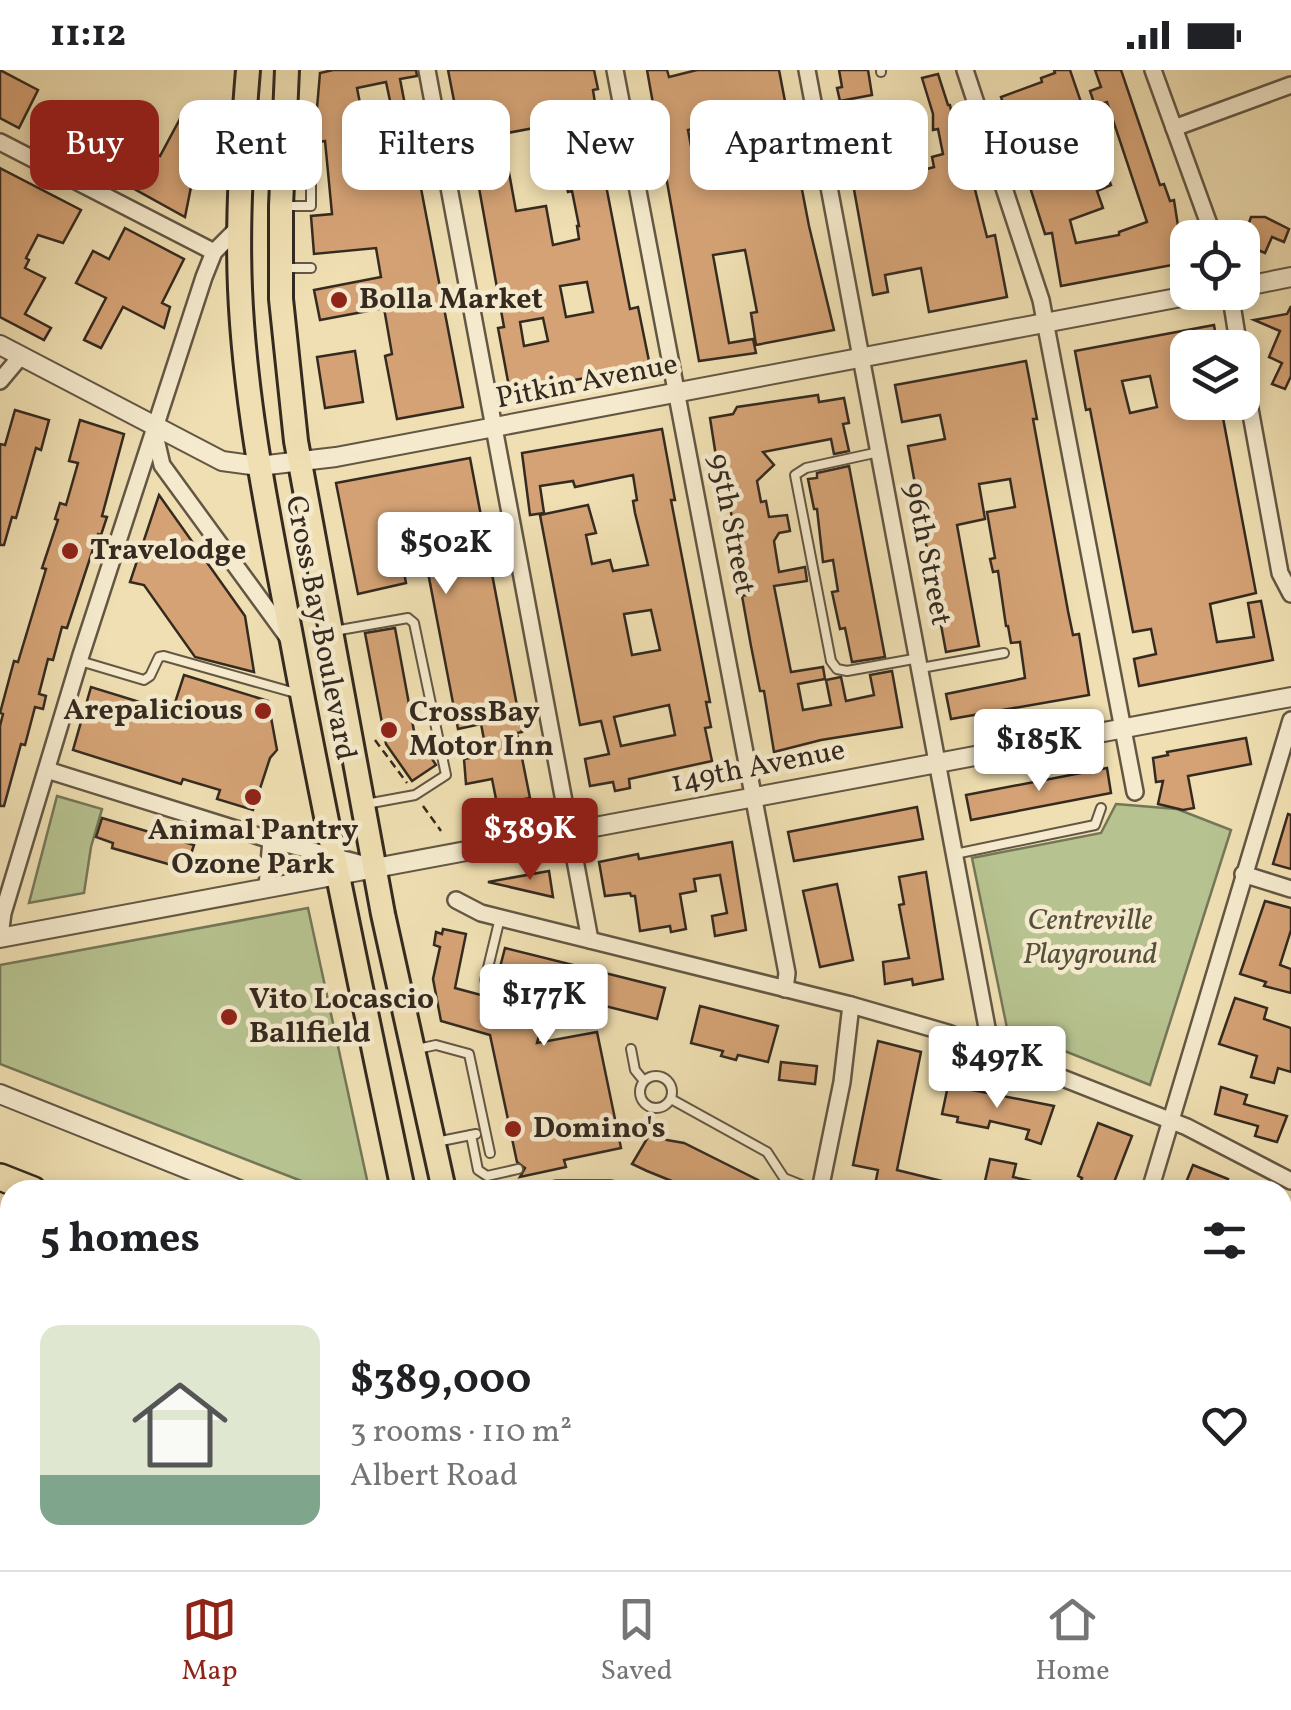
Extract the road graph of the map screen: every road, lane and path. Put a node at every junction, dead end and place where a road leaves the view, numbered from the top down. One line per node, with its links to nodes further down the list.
1 (248, 70): 12 (main road, Cross Bay Boulevard)
2 (287, 70): 14 (main road, Cross Bay Boulevard)
3 (427, 70): 27 (street)
4 (615, 70): 24 (street, 95th Street)
5 (807, 70): 22 (street, 96th Street)
6 (965, 70): 19 (street)
7 (1153, 70): 9 (street)
8 (1291, 85): 9 (street)
9 (1174, 128): 11 (street)
10 (0, 142): 13 (street)
11 (1207, 220)
12 (238, 226): 13 (street); 30 (main road, Cross Bay Boulevard)
13 (214, 252): 26 (street)
14 (281, 268): 15 (lane); 29 (main road, Cross Bay Boulevard)
15 (311, 268)
16 (1291, 277): 17 (street)
17 (1260, 283)
18 (1170, 299): 19 (street, Pitkin Avenue)
19 (1045, 323): 22 (street, Pitkin Avenue); 40 (street)
20 (0, 346): 21 (street, Pitkin Avenue)
21 (21, 356): 23 (street); 26 (street, Pitkin Avenue)
22 (862, 358): 24 (street, Pitkin Avenue); 28 (street, 96th Street)
23 (0, 381)
24 (677, 393): 27 (street, Pitkin Avenue); 44 (street, 95th Street)
25 (1252, 420): 31 (street)
26 (155, 426): 30 (street, Pitkin Avenue); 33 (street); 35 (street)
27 (494, 427): 29 (street, Pitkin Avenue); 47 (street)
28 (880, 452): 36 (street, 96th Street); 36 (lane)
29 (299, 462): 30 (street, Pitkin Avenue); 32 (main road, Cross Bay Boulevard)
30 (259, 466): 33 (main road, Cross Bay Boulevard)
31 (1291, 594)
32 (330, 632): 45 (main road, Cross Bay Boulevard); 45 (lane)
33 (292, 643): 37 (main road, Cross Bay Boulevard)
34 (1004, 653): 36 (lane)
35 (80, 660): 37 (lane); 42 (street)
36 (920, 663): 41 (street, 96th Street)
37 (302, 695): 50 (main road, Cross Bay Boulevard)
38 (1291, 696): 40 (street, 149th Avenue)
39 (1291, 720): 52 (street)
40 (1122, 726): 41 (street, 149th Avenue); 43 (street)
41 (938, 761): 44 (street, 149th Avenue); 49 (street, 96th Street)
42 (47, 770): 48 (street); 57 (street)
43 (1134, 792)
44 (754, 795): 47 (street, 149th Avenue); 60 (street, 95th Street)
45 (362, 805): 51 (main road, Cross Bay Boulevard)
46 (1102, 808): 49 (lane)
47 (571, 830): 51 (street, 149th Avenue); 58 (street)
48 (272, 840): 50 (street); 53 (street)
49 (955, 854): 63 (street, 96th Street)
50 (336, 865): 51 (street, 149th Avenue); 53 (street, 149th Avenue); 75 (main road, Cross Bay Boulevard)
51 (374, 867): 64 (main road, Cross Bay Boulevard)
52 (1243, 874): 54 (street); 68 (street)
53 (267, 888): 57 (street, 149th Avenue)
54 (1291, 889)
55 (456, 900): 56 (street)
56 (500, 918): 58 (street); 59 (lane)
57 (0, 937)
58 (590, 940): 60 (street)
59 (485, 980)
60 (784, 989): 61 (street)
61 (851, 1005): 63 (street); 78 (street)
62 (631, 1049): 65 (lane)
63 (991, 1049): 68 (street)
64 (413, 1050): 69 (lane); 71 (main road, Cross Bay Boulevard)
65 (644, 1082): 67 (lane); 67 (lane)
66 (0, 1094): 74 (street)
67 (670, 1099): 77 (lane)
68 (1170, 1121): 79 (street); 80 (street)
69 (485, 1132): 70 (lane); 72 (lane)
70 (471, 1135): 71 (lane); 73 (lane)
71 (434, 1143): 76 (main road, Cross Bay Boulevard)
72 (490, 1152)
73 (518, 1169)
74 (215, 1180)
75 (401, 1180)
76 (442, 1180)
77 (790, 1180)
78 (819, 1180)
79 (1153, 1180)
80 (1289, 1180)

